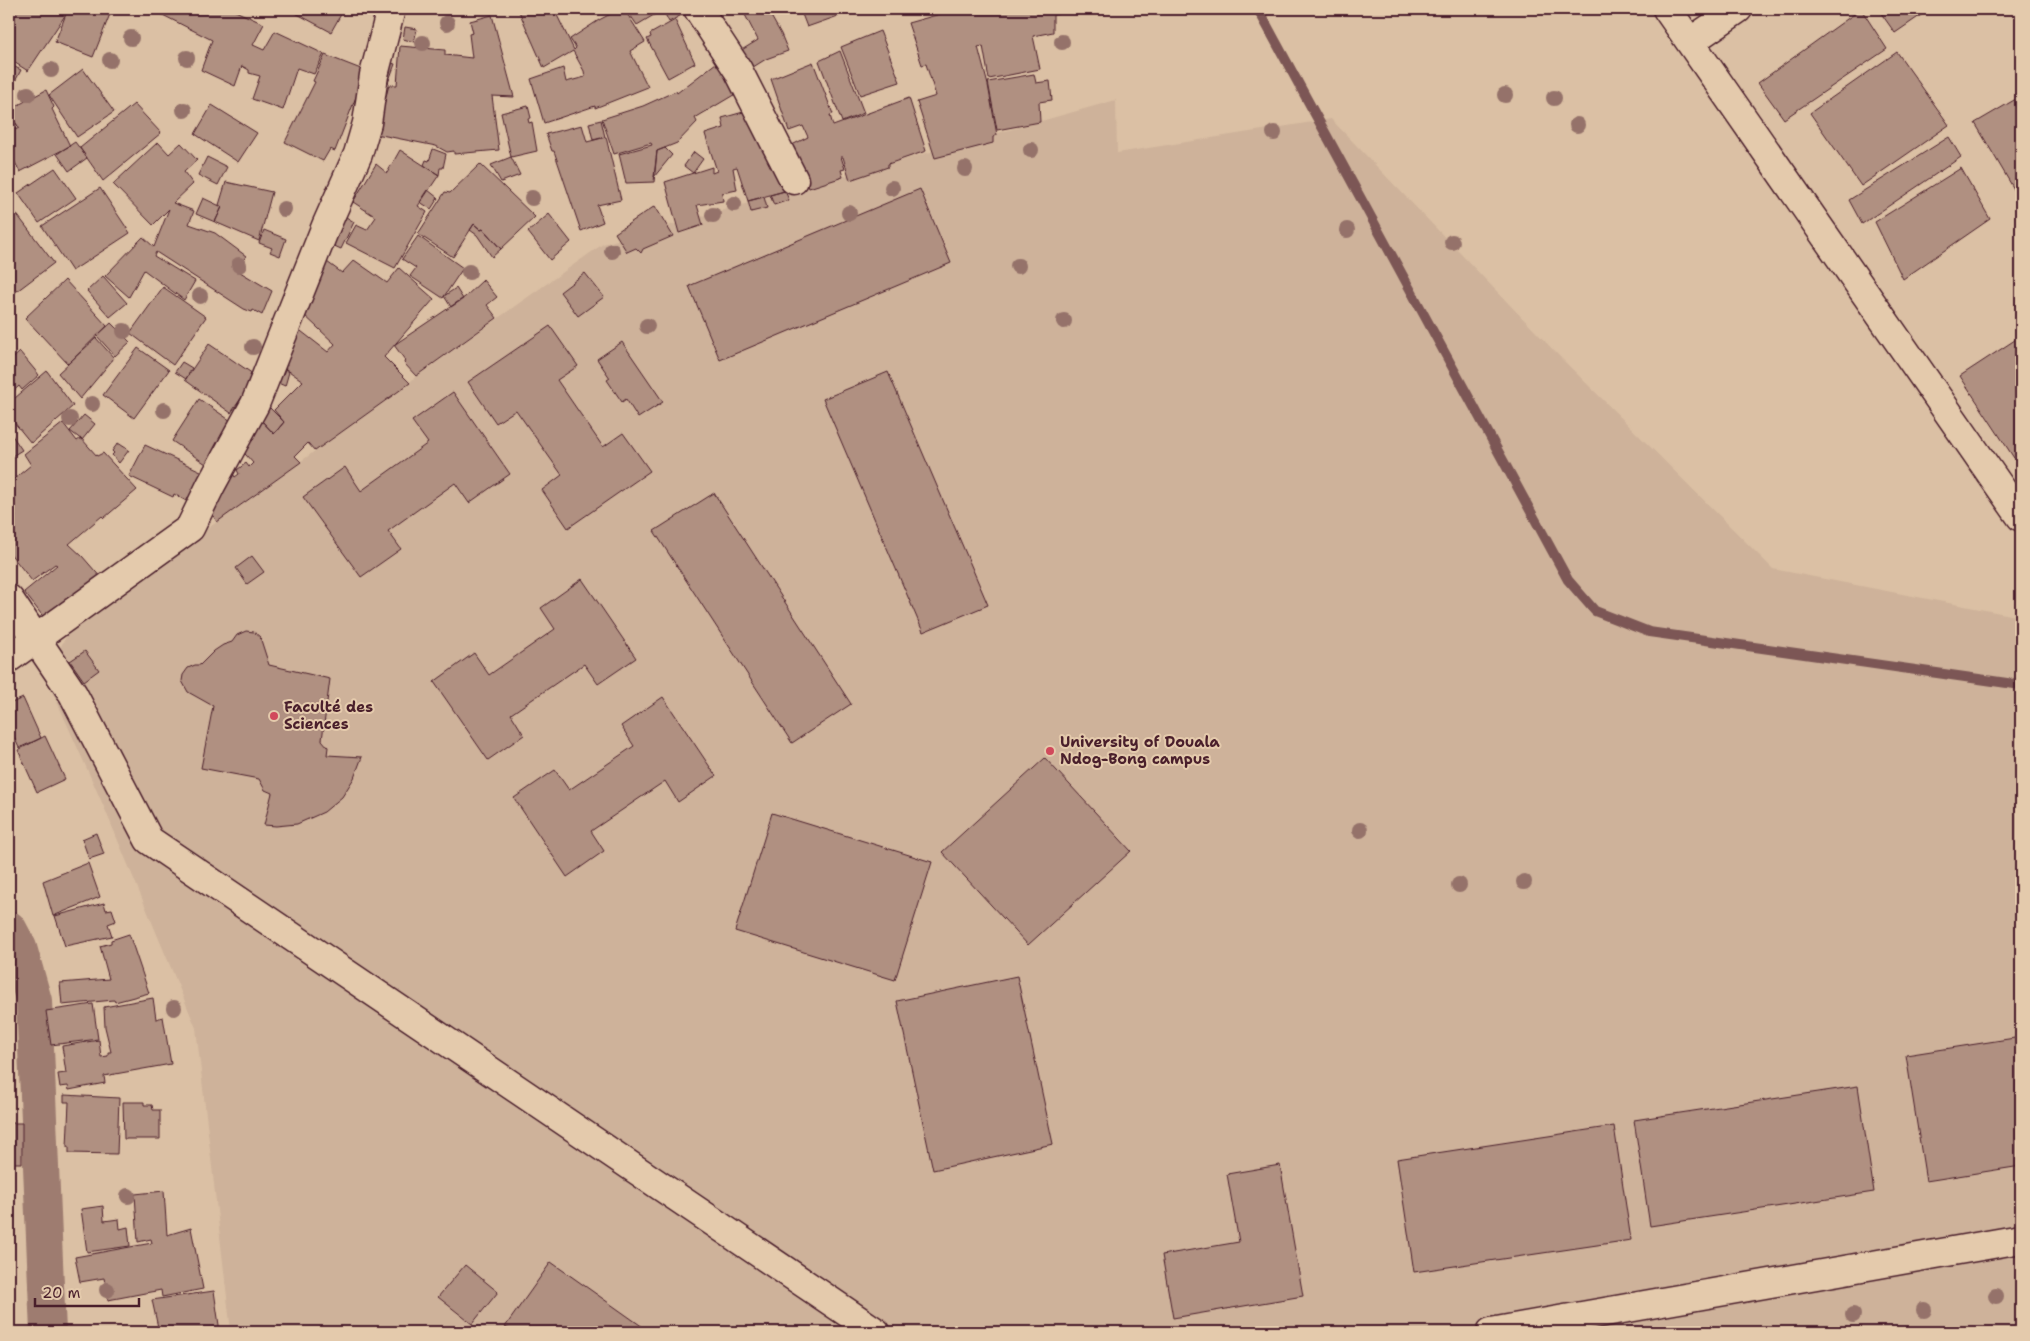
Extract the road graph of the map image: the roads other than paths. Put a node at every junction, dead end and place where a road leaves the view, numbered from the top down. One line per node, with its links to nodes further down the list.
1 (391, 9): 9 (street)
2 (698, 9): 6 (street)
3 (1667, 9): 5 (street)
4 (1738, 9): 5 (street)
5 (1690, 42): 7 (street)
6 (794, 180)
7 (2021, 517)
8 (9, 598): 9 (street)
9 (34, 638): 10 (street); 12 (street)
10 (9, 658)
11 (2021, 1239): 13 (street)
12 (876, 1332)
13 (1491, 1332)

